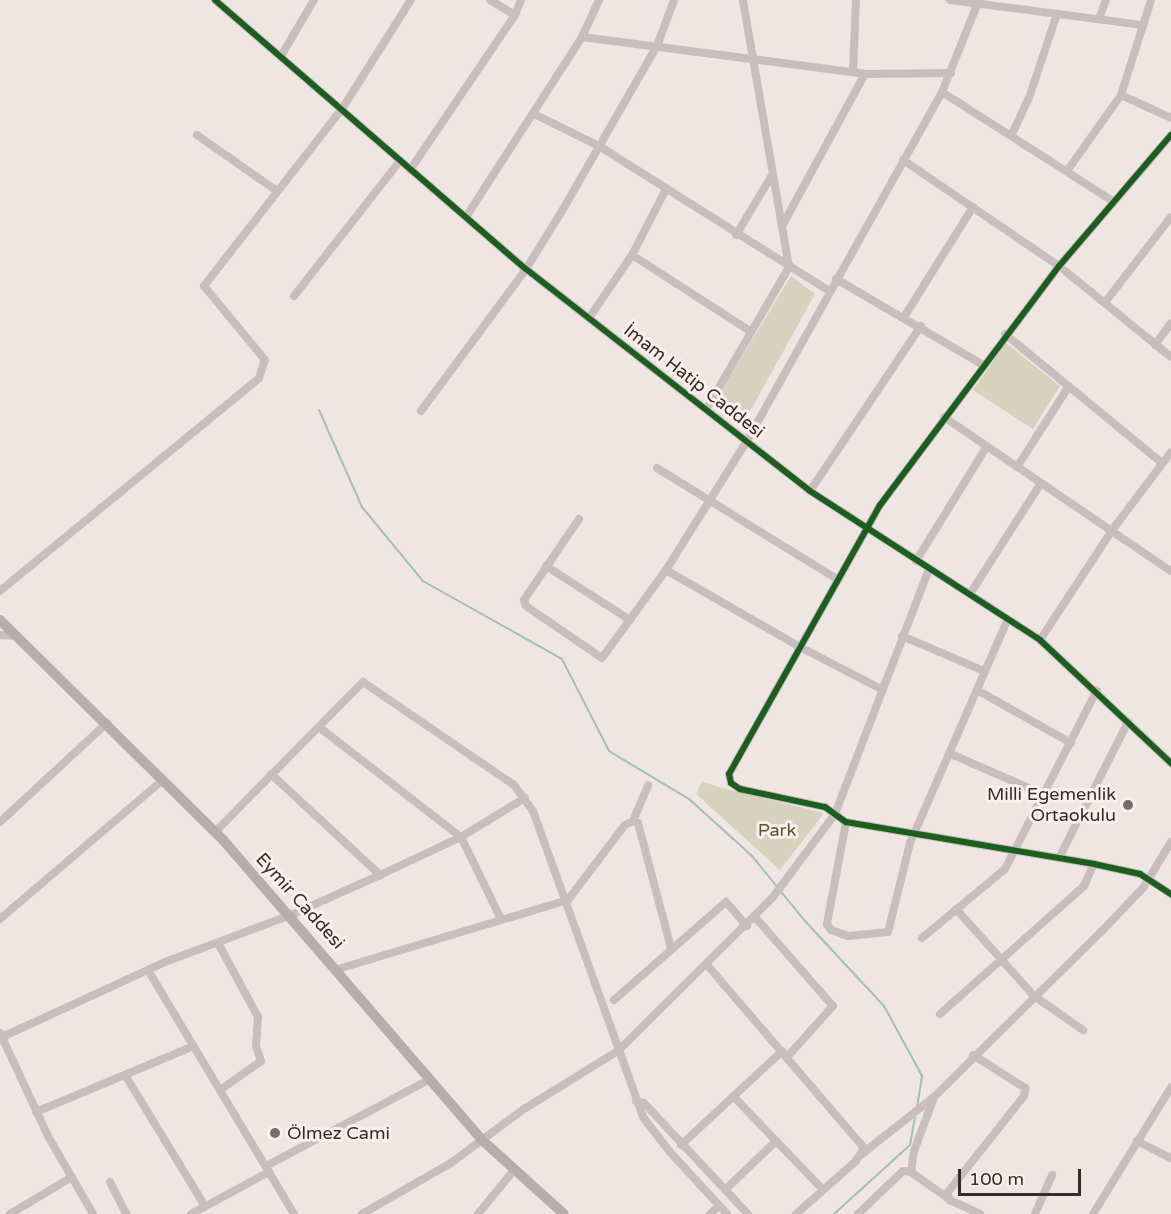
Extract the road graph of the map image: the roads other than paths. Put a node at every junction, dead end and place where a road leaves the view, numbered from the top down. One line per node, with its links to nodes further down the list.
1 (215, 0): 20 (street, İmam Hatip Caddesi)
2 (314, 0): 20 (street)
3 (411, 0): 27 (street)
4 (490, 0): 15 (street)
5 (521, 0): 15 (street)
6 (598, 0): 18 (street)
7 (674, 0): 19 (street)
8 (743, 0): 21 (street)
9 (856, 0): 22 (street)
10 (950, 0): 13 (street)
11 (1106, 0): 16 (street)
12 (1151, 0): 17 (street)
13 (978, 2): 14 (street); 23 (street)
14 (1057, 14): 16 (street); 30 (street)
15 (515, 15): 36 (street)
16 (1099, 19): 17 (street)
17 (1143, 25): 26 (street)
18 (582, 37): 19 (street); 28 (street)
19 (657, 46): 21 (street); 33 (street)
20 (281, 56): 27 (street, İmam Hatip Caddesi)
21 (752, 56): 22 (street); 38 (street)
22 (853, 72): 24 (street)
23 (951, 73): 24 (street); 25 (street)
24 (865, 74): 45 (street)
25 (942, 92): 30 (street); 34 (street)
26 (1121, 95): 29 (street); 37 (street)
27 (342, 109): 35 (street, İmam Hatip Caddesi); 40 (street)
28 (534, 114): 33 (street); 43 (street)
29 (1171, 118)
30 (1012, 134): 37 (street)
31 (197, 135): 40 (street)
32 (1171, 135): 41 (street)
33 (599, 146): 39 (street); 50 (street)
34 (903, 160): 42 (street); 51 (street)
35 (400, 161): 36 (street, İmam Hatip Caddesi); 53 (street)
36 (410, 170): 43 (street, İmam Hatip Caddesi)
37 (1067, 171): 41 (street)
38 (772, 175): 45 (street); 46 (street)
39 (666, 189): 46 (street); 47 (street)
40 (277, 192): 86 (street)
41 (1114, 202): 48 (street)
42 (973, 207): 48 (street); 55 (street)
43 (466, 217): 50 (street, İmam Hatip Caddesi)
44 (1171, 217): 54 (street)
45 (781, 226): 49 (street)
46 (736, 235): 49 (street)
47 (632, 255): 56 (street); 59 (street)
48 (1059, 266): 54 (street); 60 (street)
49 (789, 267): 52 (street); 59 (street)
50 (526, 269): 56 (street, İmam Hatip Caddesi); 66 (street)
51 (836, 279): 52 (street); 55 (street)
52 (829, 291): 68 (street)
53 (294, 296)
54 (1106, 302): 61 (street)
55 (904, 317): 58 (street)
56 (589, 318): 65 (street, İmam Hatip Caddesi)
57 (1171, 323): 61 (street)
58 (921, 326): 63 (street); 75 (street)
59 (750, 332): 65 (street)
60 (1005, 334): 63 (street); 64 (street)
61 (1155, 345): 62 (street)
62 (1171, 357)
63 (983, 365): 67 (street)
64 (1069, 386): 71 (street); 72 (street)
65 (706, 408): 68 (street, İmam Hatip Caddesi)
66 (421, 411)
67 (944, 417): 69 (street); 78 (street)
68 (747, 441): 75 (street, İmam Hatip Caddesi); 76 (street)
69 (987, 446): 72 (street); 80 (street)
70 (1171, 452): 71 (street)
71 (1162, 463): 79 (street)
72 (1017, 466): 74 (street)
73 (657, 468): 76 (street)
74 (1041, 483): 79 (street); 87 (street)
75 (810, 491): 78 (street, İmam Hatip Caddesi)
76 (709, 503): 83 (street); 85 (street)
77 (579, 519): 81 (street)
78 (864, 529): 80 (street, İmam Hatip Caddesi); 85 (street)
79 (1113, 529): 84 (street); 94 (street)
80 (916, 561): 82 (street, İmam Hatip Caddesi)
81 (546, 566): 90 (street); 90 (street)
82 (928, 569): 87 (street, İmam Hatip Caddesi); 93 (street)
83 (666, 570): 90 (street); 95 (street)
84 (1171, 571)
85 (838, 580): 95 (street)
86 (0, 591)
87 (970, 594): 88 (street, İmam Hatip Caddesi)
88 (1008, 619): 94 (street, İmam Hatip Caddesi); 96 (street)
89 (0, 620): 92 (main road, Eymir Caddesi)
90 (630, 620)
91 (0, 634): 92 (street)
92 (17, 636): 101 (main road, Eymir Caddesi)
93 (902, 636): 96 (street); 97 (street)
94 (1040, 640): 99 (street, İmam Hatip Caddesi)
95 (800, 647): 97 (street); 111 (street)
96 (984, 671): 98 (street)
97 (883, 690): 111 (street)
98 (977, 690): 103 (street); 104 (street)
99 (1097, 690): 100 (street, İmam Hatip Caddesi); 103 (street)
100 (1128, 722): 105 (street, İmam Hatip Caddesi); 120 (street)
101 (107, 723): 107 (main road, Eymir Caddesi); 113 (street)
102 (320, 727): 106 (street); 110 (street); 117 (street)
103 (1071, 743): 109 (street)
104 (951, 754): 109 (street); 116 (street)
105 (1171, 763)
106 (271, 774): 115 (street); 122 (street)
107 (163, 780): 115 (main road, Eymir Caddesi); 129 (street)
108 (648, 785): 112 (street)
109 (1045, 795): 119 (street)
110 (525, 798): 117 (street); 125 (street)
111 (835, 814): 114 (street); 128 (street)
112 (633, 821): 125 (street); 134 (street)
113 (0, 822)
114 (846, 822): 116 (street); 116 (street)
115 (215, 832): 127 (main road, Eymir Caddesi)
116 (914, 835): 119 (street)
117 (462, 837): 122 (street); 130 (street)
118 (1171, 842): 123 (street)
119 (1018, 851): 120 (street); 126 (street)
120 (1059, 858): 121 (street)
121 (1094, 864): 123 (street); 135 (street)
122 (380, 875): 127 (street)
123 (1149, 878): 124 (street); 139 (street)
124 (1171, 894)
125 (568, 900): 130 (street); 145 (street)
126 (956, 909): 132 (street); 135 (street)
127 (291, 915): 133 (street); 137 (main road, Eymir Caddesi)
128 (755, 917): 131 (street); 146 (street)
129 (0, 919)
130 (501, 919): 137 (street)
131 (747, 926): 134 (street); 136 (street)
132 (922, 938)
133 (218, 943): 138 (street); 151 (street)
134 (671, 948): 140 (street)
135 (1001, 959): 139 (street); 141 (street)
136 (708, 966): 145 (street); 146 (street)
137 (338, 969): 149 (main road, Eymir Caddesi)
138 (148, 970): 143 (street); 144 (street)
139 (1035, 996): 142 (street); 147 (street)
140 (614, 1000)
141 (940, 1014)
142 (1083, 1030)
143 (1, 1036): 155 (street)
144 (194, 1046): 148 (street); 151 (street)
145 (618, 1050): 154 (street); 156 (street)
146 (785, 1054): 152 (street); 160 (street)
147 (973, 1055): 153 (street); 170 (street)
148 (125, 1075): 155 (street); 171 (street)
149 (430, 1079): 156 (main road, Eymir Caddesi); 162 (street)
150 (1171, 1087): 158 (street)
151 (220, 1090): 162 (street)
152 (734, 1096): 157 (street); 159 (street)
153 (934, 1097): 160 (street); 164 (street)
154 (636, 1101): 159 (street); 172 (street)
155 (36, 1112): 166 (street)
156 (482, 1140): 163 (main road, Eymir Caddesi); 178 (street)
157 (777, 1141): 168 (street); 169 (street)
158 (1137, 1141): 161 (street); 188 (street)
159 (681, 1145): 168 (street)
160 (862, 1154): 169 (street)
161 (1171, 1158)
162 (268, 1169): 171 (street); 177 (street)
163 (514, 1170): 179 (street); 180 (main road, Eymir Caddesi)
164 (911, 1172): 170 (street); 185 (street)
165 (1052, 1175): 187 (street)
166 (72, 1177): 173 (street); 174 (street)
167 (110, 1182): 175 (street)
168 (725, 1190): 183 (street)
169 (823, 1190): 184 (street)
170 (950, 1200): 186 (street)
171 (205, 1206): 176 (street)
172 (719, 1206): 181 (street); 182 (street)
173 (10, 1214)
174 (93, 1214)
175 (126, 1214)
176 (191, 1214)
177 (294, 1214)
178 (362, 1214)
179 (478, 1214)
180 (564, 1214)
181 (710, 1214)
182 (727, 1214)
183 (748, 1214)
184 (796, 1214)
185 (858, 1214)
186 (980, 1214)
187 (1035, 1214)
188 (1093, 1214)

